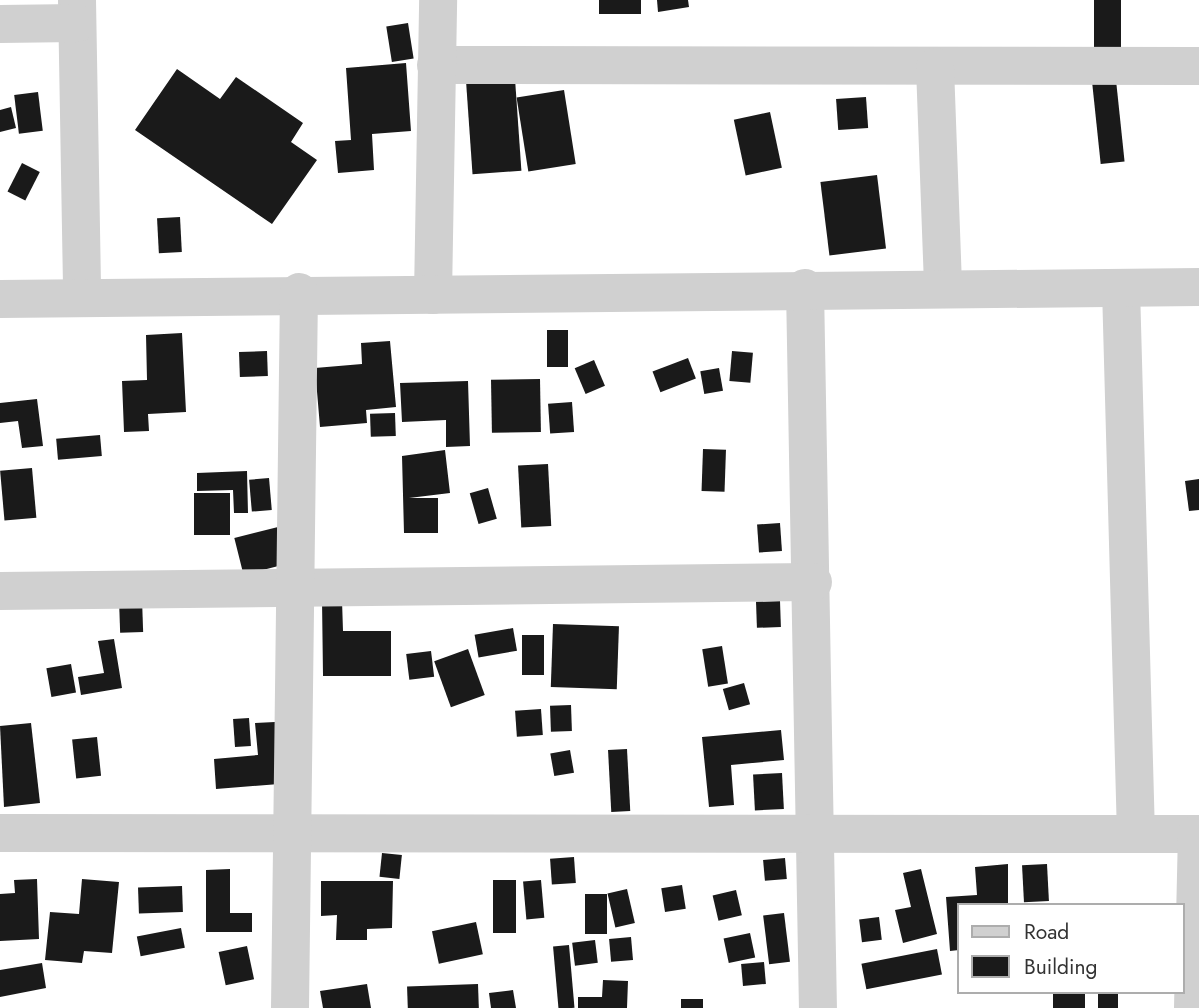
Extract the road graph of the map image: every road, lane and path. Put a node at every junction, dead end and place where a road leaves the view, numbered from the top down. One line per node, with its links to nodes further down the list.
1 (438, 0): 4 (street)
2 (77, 11): 3 (street); 13 (street)
3 (0, 24)
4 (436, 65): 6 (street); 12 (street)
5 (1199, 66): 6 (street)
6 (935, 67): 9 (street)
7 (1199, 287): 10 (street)
8 (805, 288): 9 (street); 12 (street); 15 (street)
9 (943, 288): 10 (street)
10 (1121, 288): 20 (street)
11 (299, 292): 12 (street); 13 (street); 16 (street)
12 (433, 295)
13 (82, 298): 14 (street)
14 (0, 299)
15 (813, 582): 16 (street); 22 (street)
16 (297, 583): 17 (street); 18 (street)
17 (0, 591)
18 (294, 831): 19 (street); 22 (street); 23 (street)
19 (0, 833)
20 (1136, 834): 21 (street); 22 (street)
21 (1198, 834): 25 (street)
22 (820, 838): 24 (street)
23 (290, 1008)
24 (818, 1008)
25 (1193, 1008)

